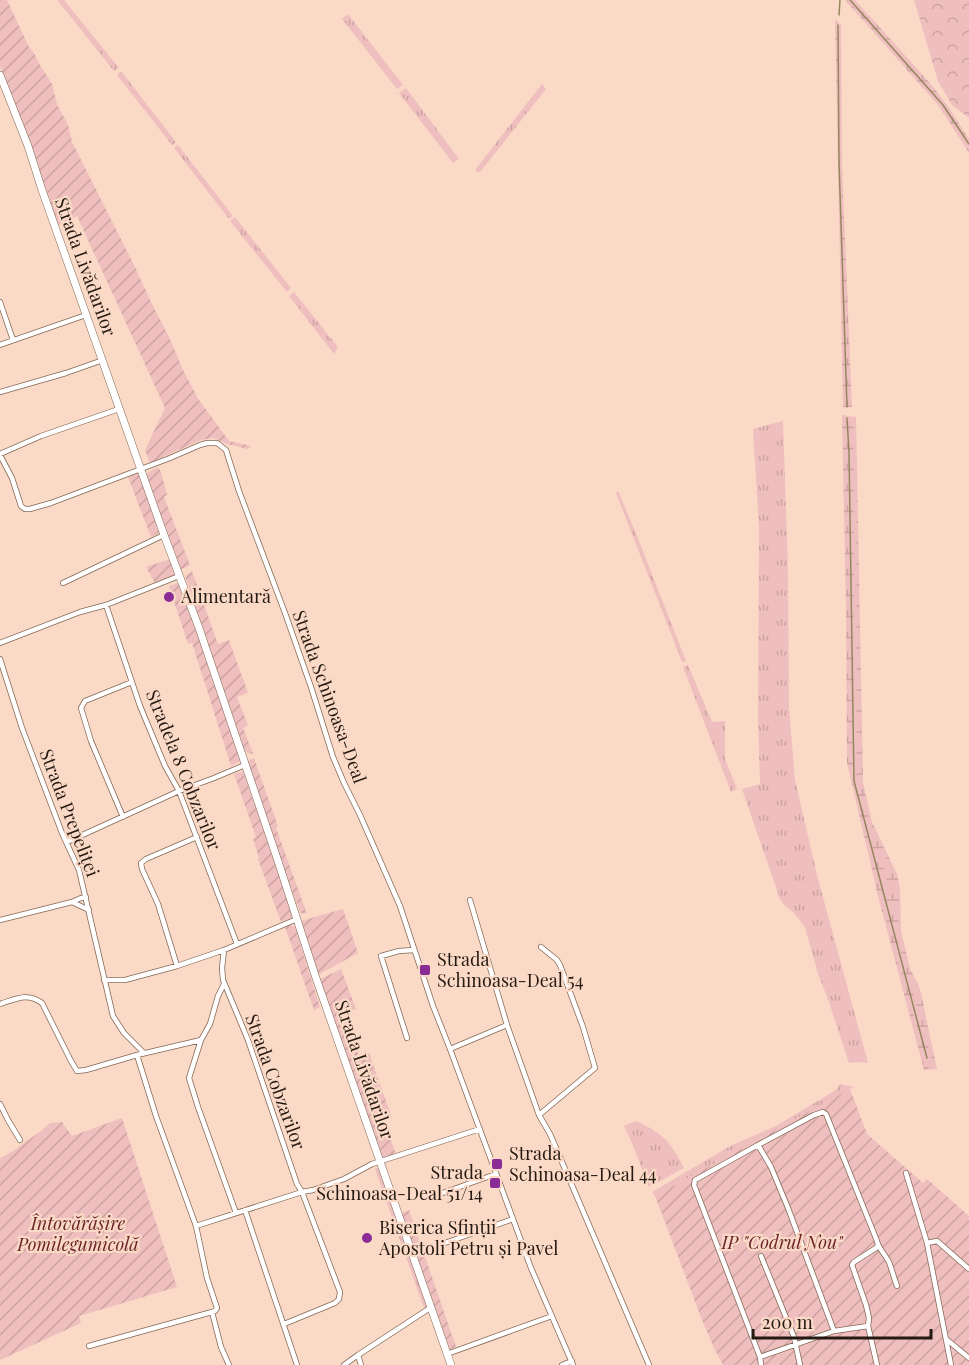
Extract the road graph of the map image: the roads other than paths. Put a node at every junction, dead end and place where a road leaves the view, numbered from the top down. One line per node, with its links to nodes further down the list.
1 (0, 75): 3 (street, Strada Livădarilor)
2 (0, 302): 4 (street)
3 (86, 315): 4 (street); 6 (street, Strada Livădarilor)
4 (13, 340): 5 (street)
5 (0, 345)
6 (103, 360): 7 (street); 8 (street, Strada Livădarilor)
7 (0, 392)
8 (119, 409): 9 (street); 10 (street, Strada Livădarilor)
9 (0, 454): 10 (street)
10 (141, 469): 11 (street, Strada Livădarilor); 32 (street, Strada Schinoasa-Deal)
11 (164, 535): 12 (street, Strada Livădarilor); 13 (street)
12 (179, 576): 14 (street); 18 (street, Strada Livădarilor)
13 (63, 583)
14 (106, 605): 15 (street); 17 (street, Stradela 8 Cobzarilor)
15 (0, 643)
16 (0, 659): 22 (street, Strada Prepeliței)
17 (132, 682): 19 (street, Stradela 8 Cobzarilor); 20 (street)
18 (245, 765): 19 (street); 27 (street, Strada Livădarilor)
19 (179, 791): 20 (street); 21 (street, Stradela 8 Cobzarilor)
20 (123, 817): 22 (street)
21 (197, 837): 29 (street, Stradela 8 Cobzarilor); 33 (street)
22 (67, 842): 23 (street, Strada Prepeliței)
23 (86, 897): 25 (street); 26 (street, Strada Prepeliței)
24 (470, 900): 37 (street)
25 (72, 902): 26 (street); 28 (street)
26 (89, 910): 34 (street, Strada Prepeliței)
27 (297, 919): 29 (street); 48 (street, Strada Livădarilor)
28 (0, 920)
29 (237, 944): 31 (street)
30 (542, 947): 44 (street)
31 (224, 950): 33 (street); 35 (street, Strada Cobzarilor)
32 (414, 950): 38 (street); 40 (street, Strada Schinoasa-Deal)
33 (177, 966): 34 (street)
34 (104, 980): 41 (street, Strada Prepeliței)
35 (224, 984): 39 (street); 51 (street, Strada Cobzarilor)
36 (0, 1004): 42 (street)
37 (507, 1025): 40 (street); 44 (street)
38 (407, 1038)
39 (201, 1040): 41 (street); 54 (street)
40 (450, 1048): 45 (street, Strada Schinoasa-Deal)
41 (144, 1053): 42 (street)
42 (137, 1055): 56 (street)
43 (0, 1104): 46 (street)
44 (539, 1115): 83 (street)
45 (480, 1129): 48 (street); 50 (street, Strada Schinoasa-Deal)
46 (20, 1140)
47 (758, 1145): 59 (street); 68 (street); 74 (street)
48 (380, 1162): 51 (street); 63 (street, Strada Livădarilor)
49 (906, 1173): 57 (street)
50 (496, 1174): 52 (street); 55 (street, Strada Schinoasa-Deal)
51 (302, 1192): 53 (street); 66 (street, Strada Cobzarilor)
52 (434, 1196)
53 (245, 1210): 54 (street); 66 (street)
54 (236, 1213): 56 (street)
55 (513, 1219): 58 (street); 65 (street, Strada Schinoasa-Deal)
56 (196, 1226): 64 (street)
57 (927, 1243): 61 (street); 69 (street)
58 (442, 1244)
59 (878, 1245): 62 (street); 67 (street)
60 (761, 1256): 70 (street)
61 (969, 1269)
62 (897, 1286)
63 (430, 1308): 72 (street, Strada Livădarilor); 73 (street)
64 (212, 1312): 71 (street); 77 (street)
65 (552, 1316): 72 (street); 76 (street, Strada Schinoasa-Deal)
66 (284, 1323): 78 (street)
67 (868, 1326): 68 (street); 86 (street)
68 (834, 1331): 70 (street)
69 (946, 1338): 75 (street); 87 (street)
70 (796, 1345): 74 (street); 85 (street)
71 (89, 1346)
72 (447, 1354): 81 (street, Strada Livădarilor)
73 (358, 1355): 79 (street); 80 (street)
74 (760, 1357): 84 (street)
75 (969, 1358)
76 (573, 1363): 82 (street, Strada Schinoasa-Deal)
77 (229, 1365)
78 (297, 1365)
79 (344, 1365)
80 (361, 1365)
81 (451, 1365)
82 (562, 1365)
83 (649, 1365)
84 (761, 1365)
85 (800, 1365)
86 (877, 1365)
87 (951, 1365)

